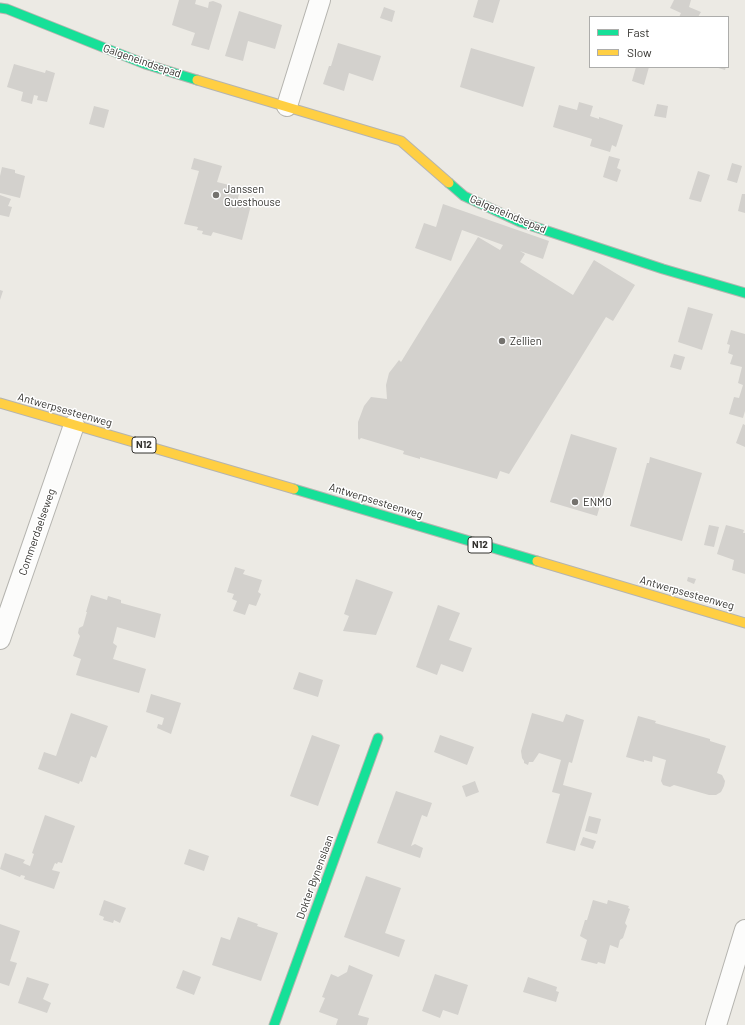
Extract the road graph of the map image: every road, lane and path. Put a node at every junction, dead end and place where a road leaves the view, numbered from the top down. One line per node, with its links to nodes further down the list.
1 (320, 0): 3 (street)
2 (0, 8): 3 (street, Galgeneindsepad)
3 (287, 106): 4 (street, Galgeneindsepad)
4 (745, 293)
5 (0, 403): 6 (street, Antwerpsesteenweg / N12)
6 (74, 425): 7 (street, Antwerpsesteenweg / N12); 8 (street, Commerdaelseweg)
7 (745, 623)
8 (0, 639)
9 (378, 738): 11 (street, Dokter Bynenslaan)
10 (745, 930): 12 (street)
11 (274, 1025)
12 (716, 1025)

